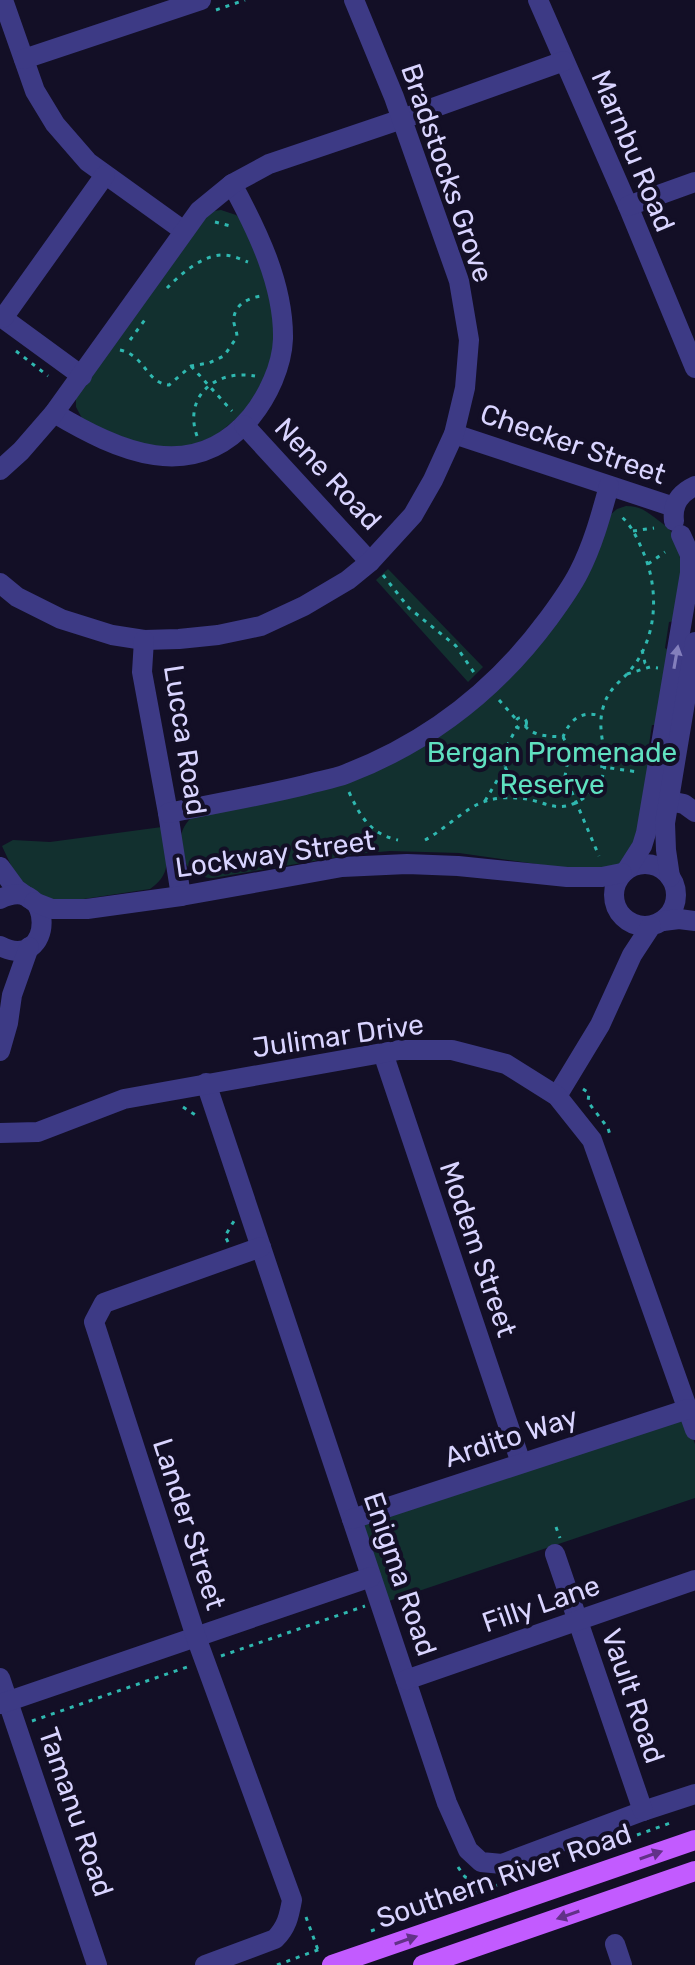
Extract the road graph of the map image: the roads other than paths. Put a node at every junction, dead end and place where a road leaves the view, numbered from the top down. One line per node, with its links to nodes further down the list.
1 (3, 0): 6 (street)
2 (201, 0): 6 (street)
3 (354, 0): 8 (street, Bradstocks Grove)
4 (538, 0): 7 (street, Marnbu Road)
5 (552, 0): 12 (street, Marnbu Road)
6 (24, 59): 9 (street)
7 (564, 61): 8 (street); 12 (street, Marnbu Road)
8 (402, 119): 11 (street); 20 (street, Bradstocks Grove)
9 (105, 175): 13 (street); 14 (street)
10 (695, 182): 12 (street)
11 (232, 184): 13 (street); 19 (street)
12 (633, 204): 15 (street, Marnbu Road); 16 (street, Marnbu Road)
13 (184, 231): 17 (street)
14 (1, 317): 17 (street)
15 (695, 336)
16 (695, 368)
17 (82, 376): 18 (street)
18 (54, 413): 19 (street); 21 (street)
19 (237, 417): 25 (street, Nene Road)
20 (454, 434): 22 (street, Checker Street); 25 (street, Bradstocks Grove)
21 (0, 470)
22 (609, 486): 23 (street, Checker Street); 31 (street)
23 (688, 489): 24 (street)
24 (688, 539): 33 (street, one-way to 24)
25 (376, 567): 27 (street, Bradstocks Grove)
26 (0, 583): 27 (street, Bradstocks Grove)
27 (144, 640): 31 (street, Lucca Road)
28 (695, 642): 29 (street)
29 (669, 801): 30 (street); 35 (street)
30 (695, 812)
31 (168, 813): 36 (street, Lucca Road)
32 (0, 867): 39 (street)
33 (625, 871): 34 (street, Lockway Street); 35 (street); 41 (street)
34 (567, 877): 36 (street, Lockway Street); 41 (street, Lockway Street)
35 (672, 880): 37 (street); 43 (street)
36 (181, 896): 40 (street, Lockway Street)
37 (695, 896)
38 (0, 899): 39 (street, Lockway Street)
39 (32, 901): 40 (street, Lockway Street); 44 (street)
40 (87, 909): 44 (street, Lockway Street)
41 (619, 911): 43 (street); 47 (street)
42 (695, 921): 43 (street)
43 (657, 923): 47 (street)
44 (34, 941): 45 (street); 48 (street)
45 (0, 946)
46 (0, 952): 48 (street)
47 (621, 978): 52 (street)
48 (12, 995): 49 (street)
49 (0, 1051)
50 (383, 1053): 51 (street, Julimar Drive); 52 (street, Julimar Drive); 57 (street, Modem Street)
51 (206, 1083): 53 (street, Julimar Drive); 54 (street, Enigma Road)
52 (557, 1096): 55 (street, Julimar Drive)
53 (0, 1133)
54 (261, 1247): 58 (street, Enigma Road); 63 (street, Lander Street)
55 (688, 1409): 56 (street, Julimar Drive); 57 (street, Ardito Way)
56 (695, 1430)
57 (521, 1463): 58 (street, Ardito Way)
58 (352, 1519): 60 (street, Enigma Road)
59 (555, 1554): 62 (street, Vault Road)
60 (371, 1577): 63 (street); 65 (street, Enigma Road)
61 (695, 1580): 62 (street, Filly Lane)
62 (577, 1621): 65 (street, Filly Lane); 68 (street, Vault Road)
63 (196, 1637): 66 (street); 74 (street, Lander Street)
64 (0, 1678): 66 (street, Tamanu Road)
65 (406, 1680): 68 (street, Enigma Road)
66 (4, 1703): 73 (street, Tamanu Road)
67 (695, 1794): 68 (street, Enigma Road)
68 (643, 1811)
69 (695, 1840): 72 (main road, Southern River Road, one-way to 69)
70 (695, 1871): 75 (main road, Southern River Road, one-way to 75)
71 (615, 1944): 76 (street)
72 (338, 1959)
73 (97, 1965)
74 (205, 1965)
75 (423, 1965)
76 (622, 1965)

